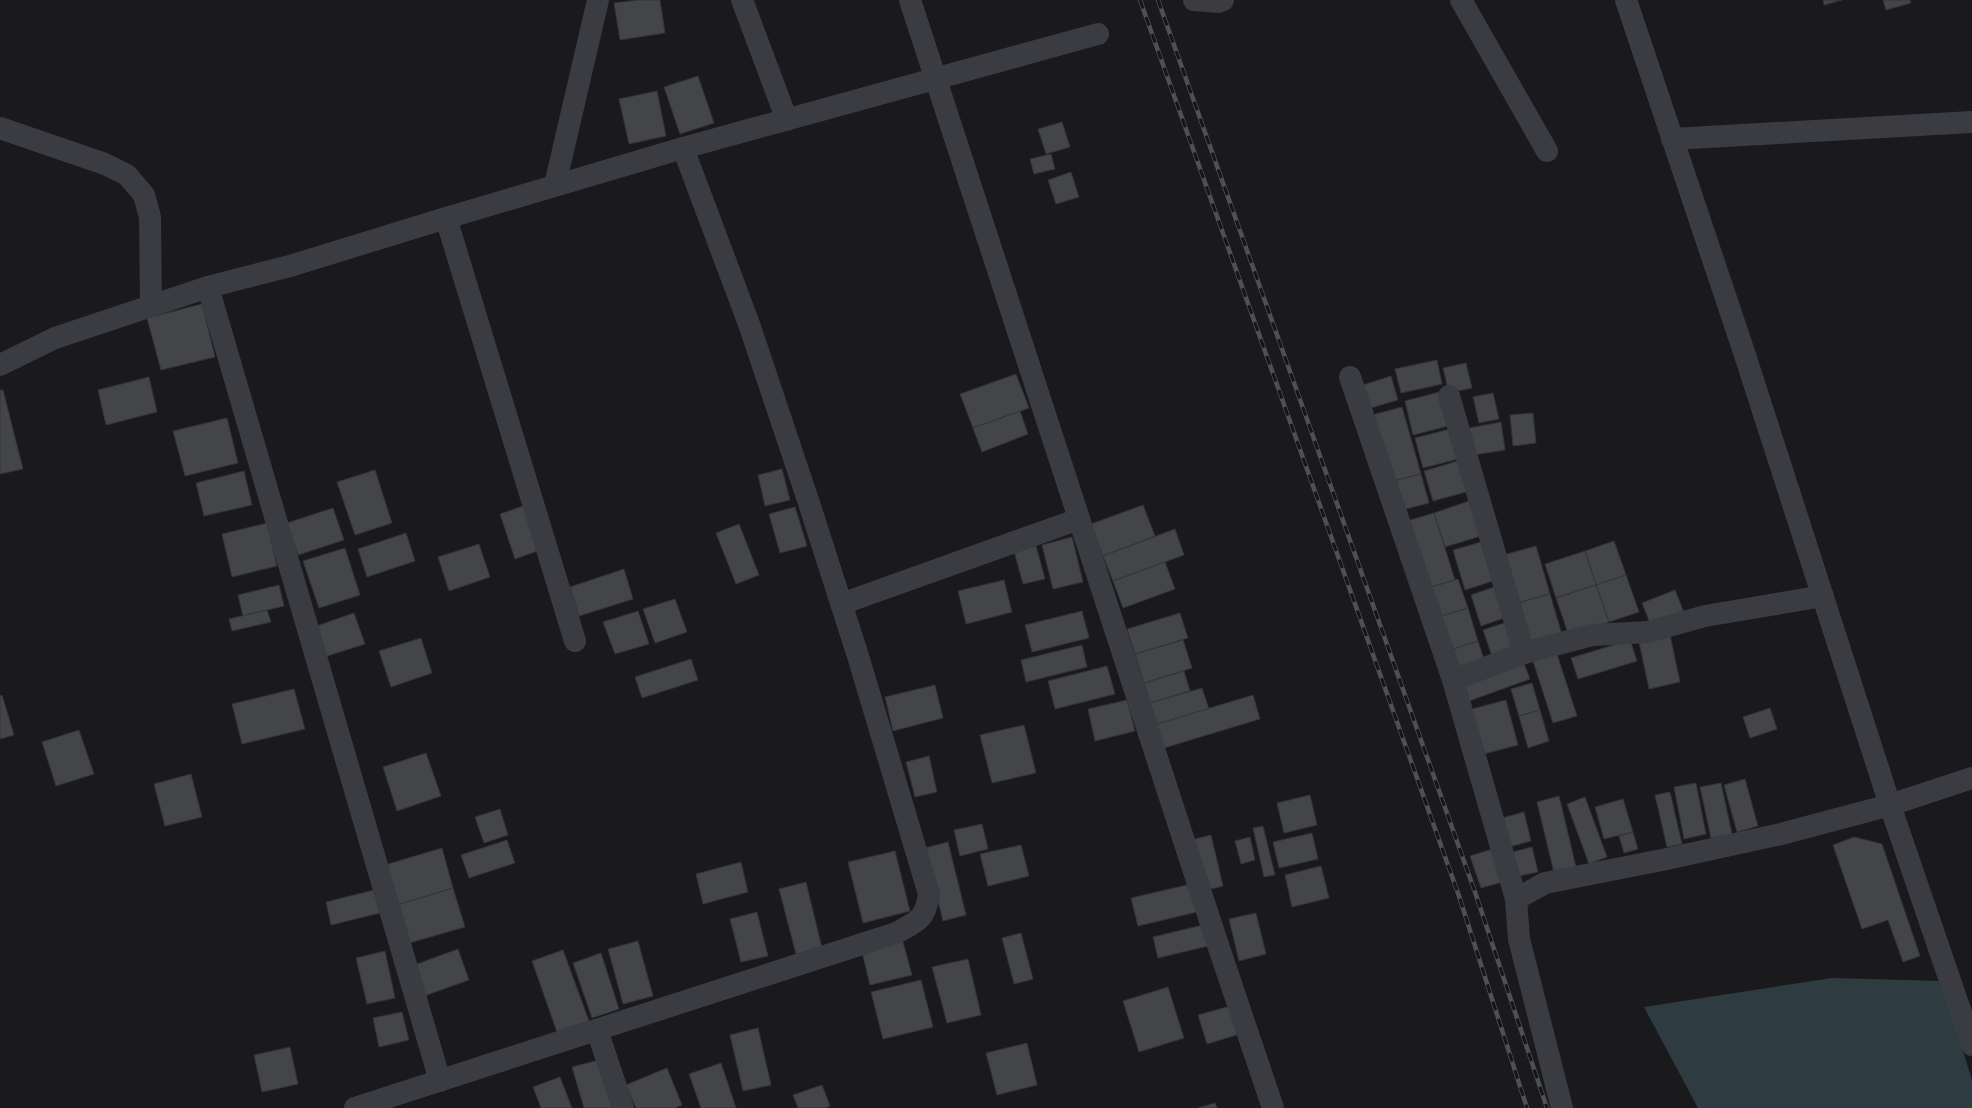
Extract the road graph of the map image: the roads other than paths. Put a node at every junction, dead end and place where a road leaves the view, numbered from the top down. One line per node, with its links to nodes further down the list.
1 (598, 0): 16 (street)
2 (742, 0): 10 (street)
3 (910, 0): 9 (street)
4 (1194, 0): 5 (street)
5 (1224, 0)
6 (1462, 0): 15 (street)
7 (1626, 0): 13 (street)
8 (1098, 34): 9 (street)
9 (935, 80): 10 (street); 23 (street)
10 (787, 120): 14 (street)
11 (1972, 122): 13 (street)
12 (0, 128): 19 (street)
13 (1672, 139): 24 (street)
14 (683, 148): 16 (street); 25 (street)
15 (1547, 151)
16 (555, 185): 17 (street)
17 (446, 218): 18 (street); 26 (street)
18 (208, 288): 19 (street); 35 (street)
19 (151, 306): 20 (street)
20 (0, 365)
21 (1350, 377): 28 (street)
22 (1450, 396): 27 (street)
23 (1078, 519): 25 (street); 38 (street)
24 (1823, 596): 27 (street); 30 (street)
25 (841, 604): 33 (street)
26 (574, 641)
27 (1524, 653): 28 (street)
28 (1453, 680): 31 (street)
29 (1972, 778): 30 (street)
30 (1890, 805): 31 (street); 32 (street)
31 (1516, 899): 39 (street)
32 (1965, 1005): 34 (street)
33 (597, 1030): 35 (street); 37 (street)
34 (1972, 1045)
35 (440, 1081): 36 (street)
36 (355, 1108)
37 (623, 1108)
38 (1273, 1108)
39 (1562, 1108)

